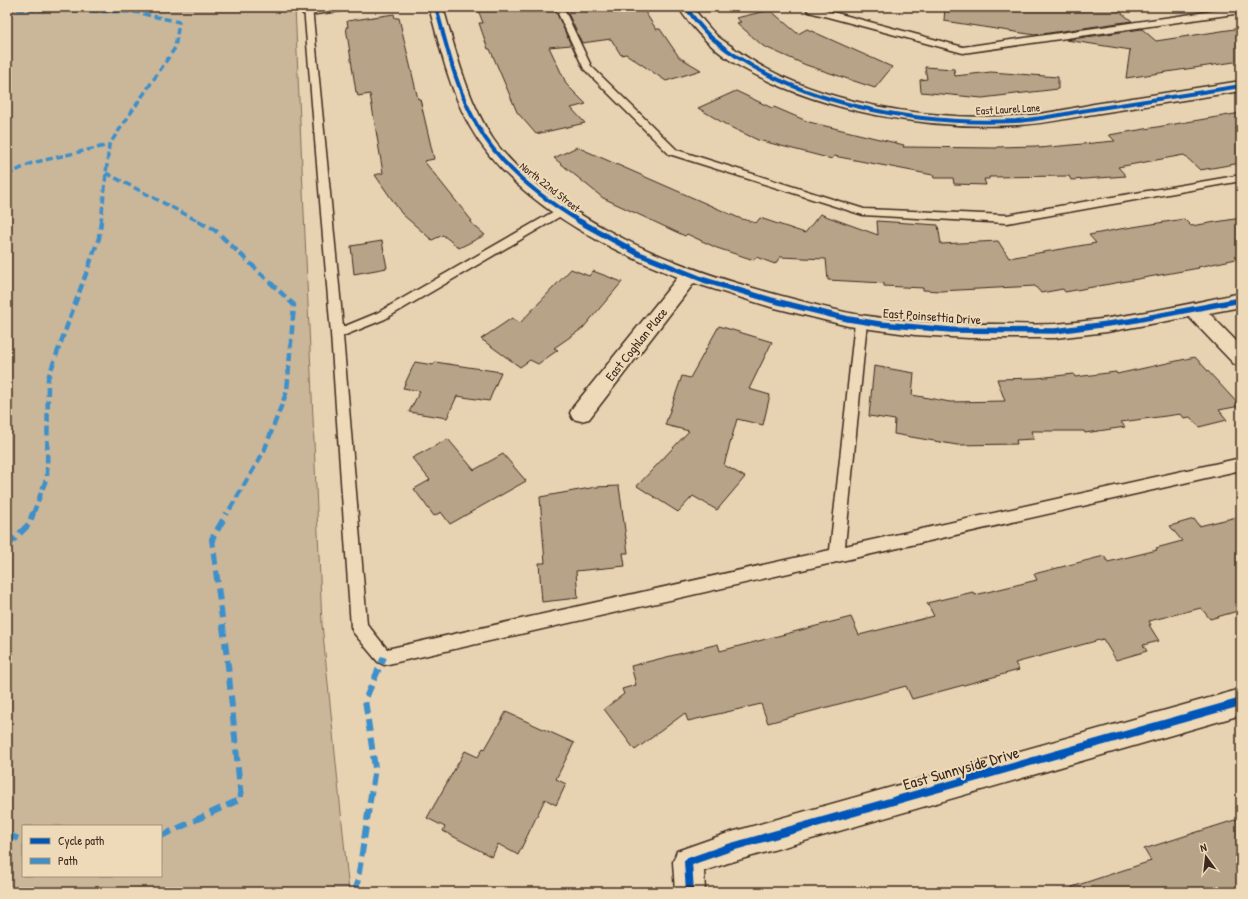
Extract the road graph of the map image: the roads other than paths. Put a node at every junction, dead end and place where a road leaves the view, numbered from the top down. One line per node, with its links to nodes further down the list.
1 (340, 7): 6 (street)
2 (436, 7): 10 (street, North 22nd Street)
3 (559, 7): 9 (lane)
4 (685, 7): 8 (street, East Laurel Lane)
5 (809, 7): 7 (lane)
6 (308, 9): 16 (lane)
7 (1241, 10)
8 (1241, 86)
9 (1241, 178)
10 (562, 210): 11 (street, North 22nd Street); 16 (lane)
11 (630, 250): 12 (street, East Poinsettia Drive)
12 (690, 276): 15 (street, East Poinsettia Drive); 18 (street, East Coghlan Place)
13 (1241, 300): 14 (street, East Poinsettia Drive)
14 (1193, 309): 15 (street, East Poinsettia Drive); 17 (street)
15 (861, 322): 20 (lane)
16 (337, 334): 20 (lane)
17 (1241, 360)
18 (581, 412)
19 (1241, 464): 20 (lane)
20 (837, 555)
21 (1241, 702): 22 (street, East Sunnyside Drive)
22 (690, 892)

